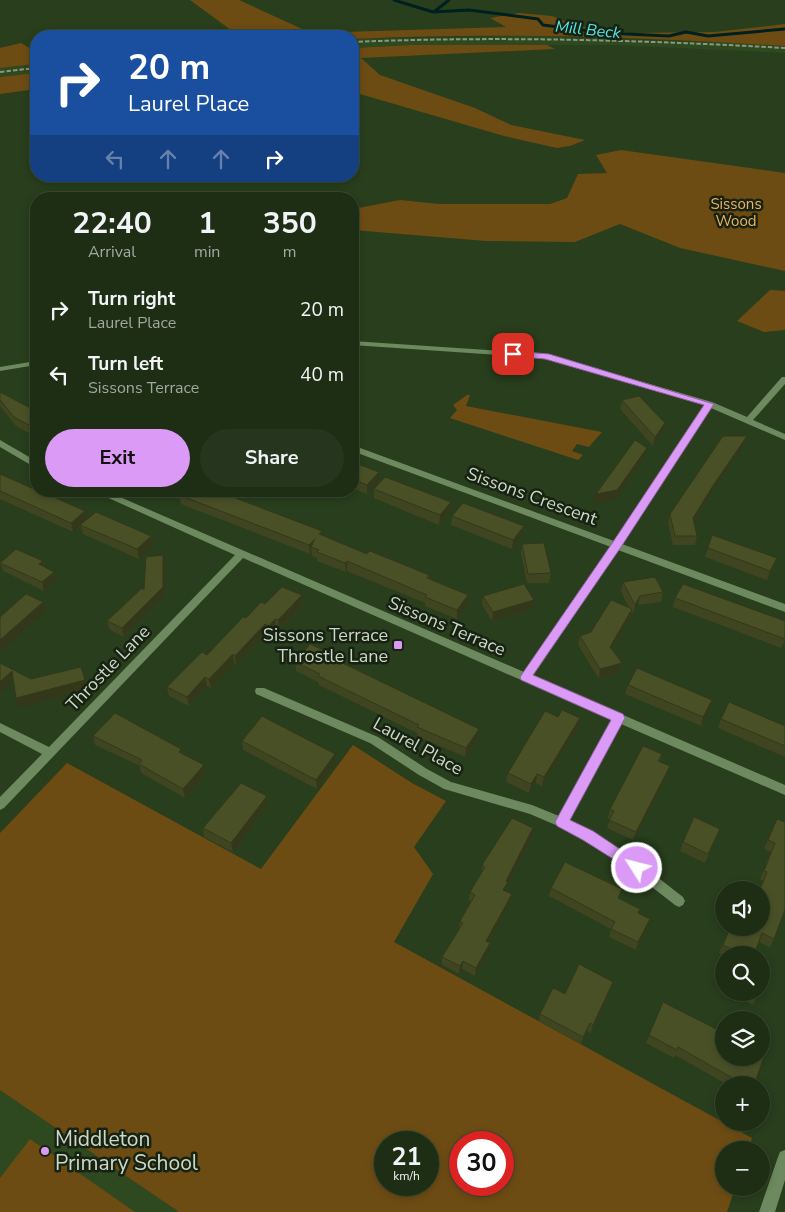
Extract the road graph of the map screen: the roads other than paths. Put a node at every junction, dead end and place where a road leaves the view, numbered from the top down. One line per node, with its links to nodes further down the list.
1 (359, 343): 5 (street)
2 (30, 364): 3 (street)
3 (0, 369)
4 (785, 379): 6 (street)
5 (709, 404): 6 (street); 12 (street)
6 (748, 421): 7 (street)
7 (785, 438)
8 (0, 443): 10 (street)
9 (359, 451): 12 (street, Sissons Crescent)
10 (30, 461)
11 (110, 497): 13 (street, Sissons Terrace)
12 (617, 545): 14 (street, Sissons Crescent); 15 (street)
13 (241, 555): 15 (street, Sissons Terrace); 19 (street, Throstle Lane)
14 (785, 608)
15 (526, 677): 17 (street, Sissons Terrace)
16 (260, 691): 22 (street, Laurel Place)
17 (618, 718): 20 (street, Sissons Terrace); 22 (street)
18 (0, 727): 19 (street)
19 (50, 753): 21 (street, Throstle Lane)
20 (785, 790)
21 (0, 805)
22 (562, 822): 23 (street, Laurel Place)
23 (679, 901)
24 (785, 1157): 25 (street)
25 (767, 1212)

